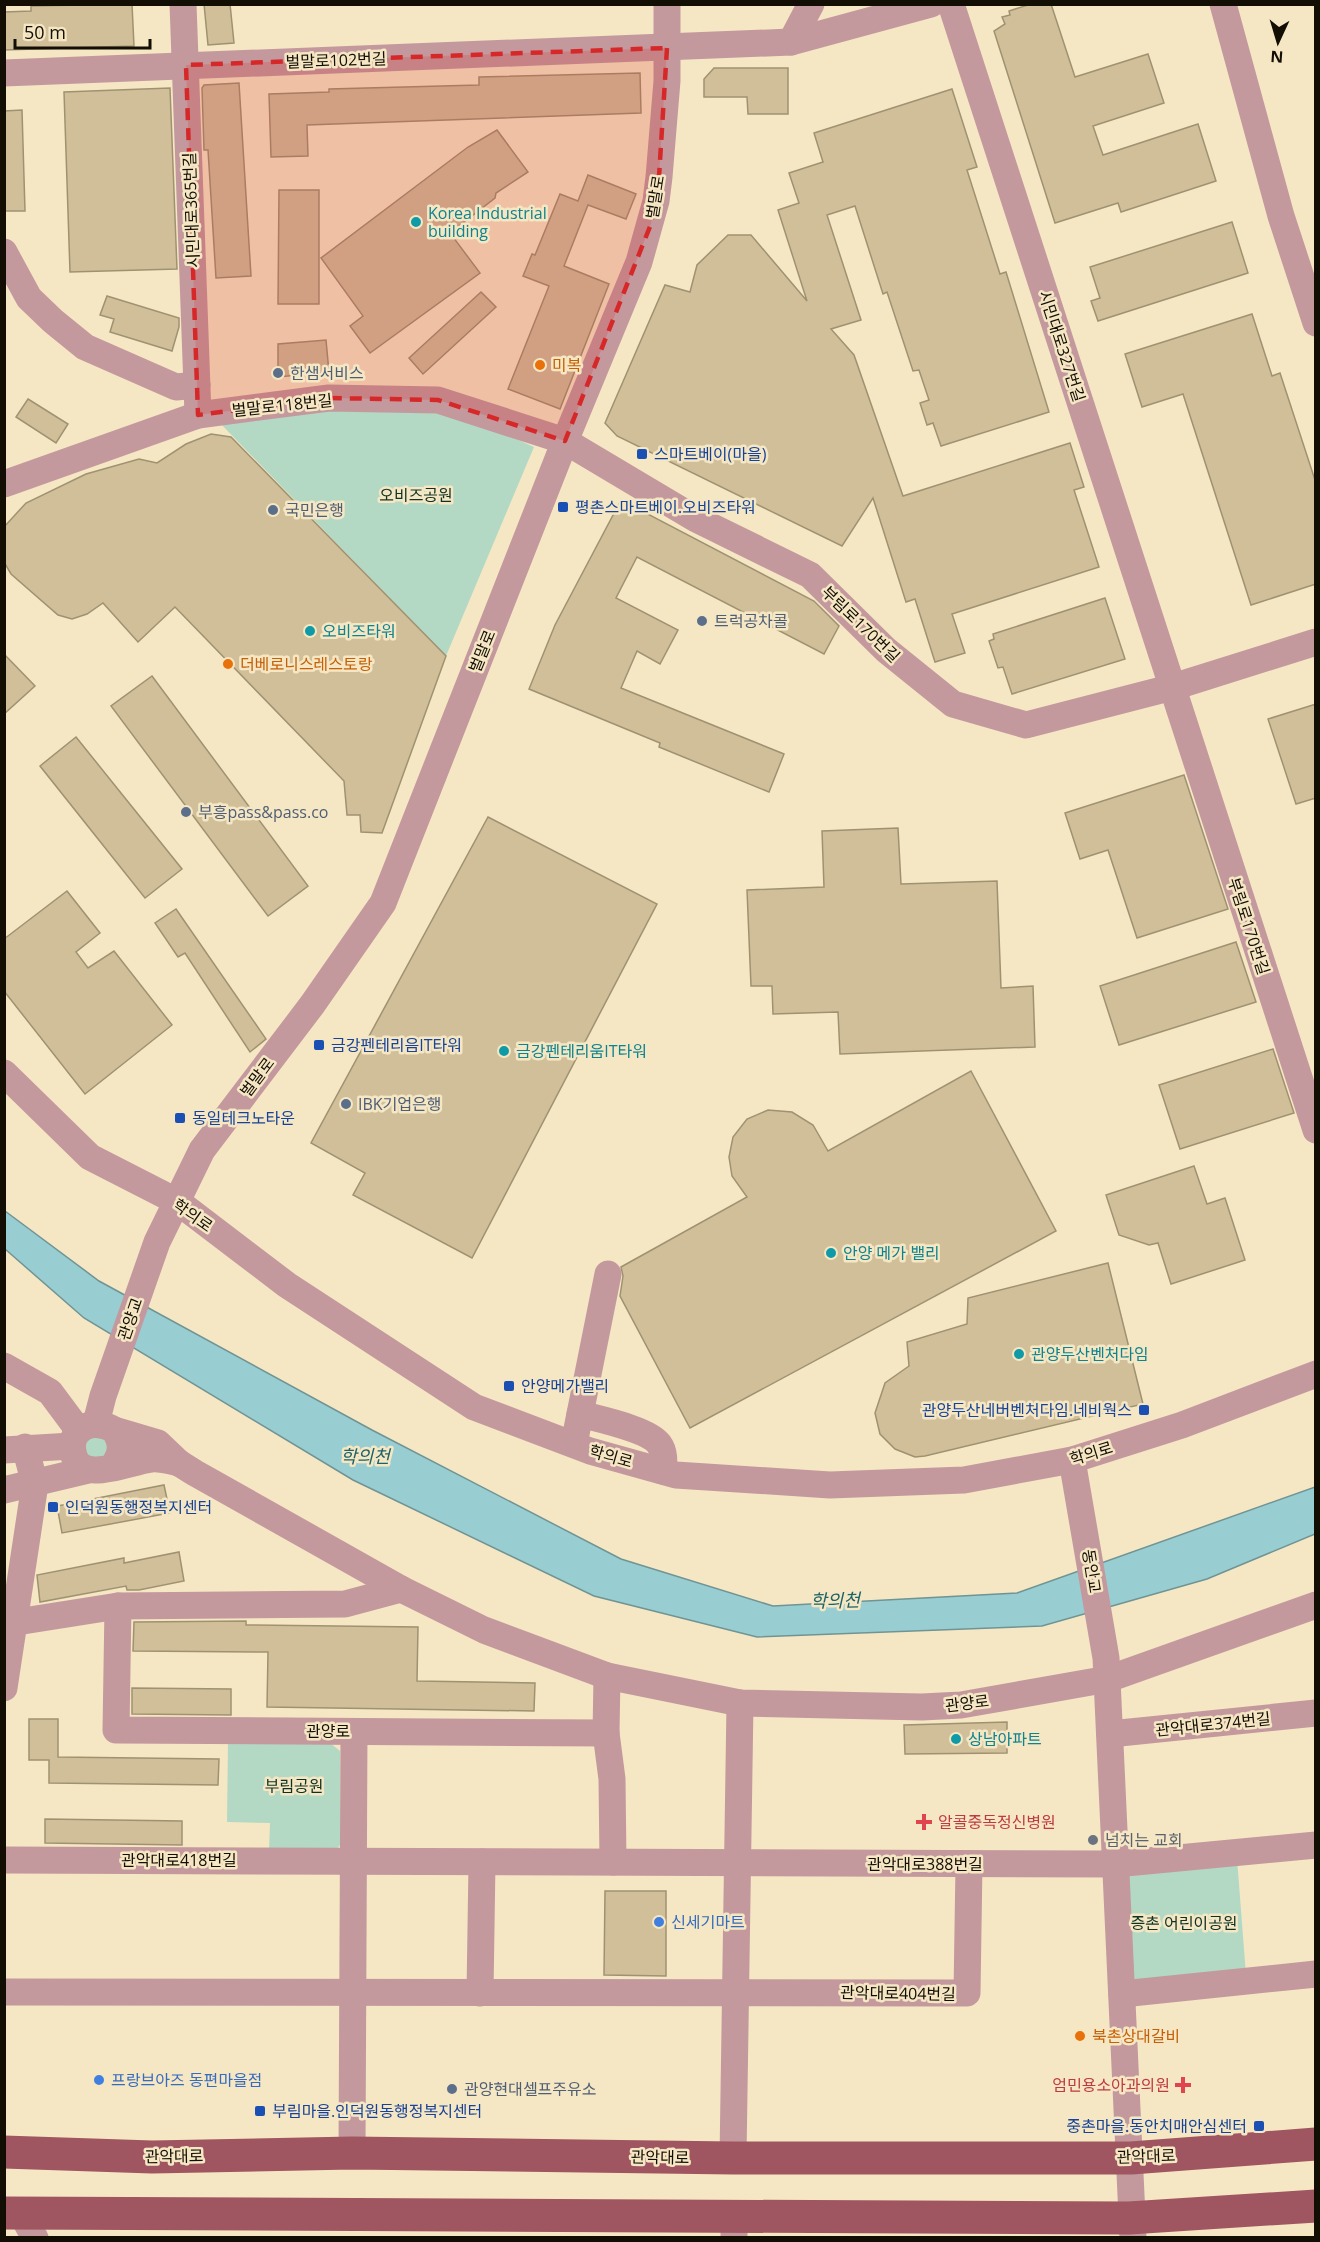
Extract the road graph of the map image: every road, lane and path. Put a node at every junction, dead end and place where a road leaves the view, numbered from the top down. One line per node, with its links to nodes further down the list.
1 (183, 4): 9 (street, 시민대로365번길)
2 (667, 4): 8 (street, 벌말로)
3 (811, 4): 7 (street)
4 (931, 4): 7 (street, 벌말로102번길)
5 (951, 4): 18 (street, 시민대로327번길)
6 (1223, 4): 12 (street)
7 (791, 42): 8 (street, 벌말로102번길)
8 (667, 48): 9 (street, 벌말로102번길); 15 (street, 벌말로)
9 (186, 65): 10 (street, 벌말로102번길); 13 (street, 시민대로365번길)
10 (4, 73)
11 (4, 252): 13 (street)
12 (1316, 323)
13 (197, 385): 14 (street, 시민대로365번길)
14 (198, 415): 15 (street, 벌말로118번길); 16 (street, 벌말로118번길)
15 (565, 441): 18 (street, 부림로170번길); 21 (street, 벌말로)
16 (4, 484)
17 (1316, 642): 18 (street, 부림로170번길)
18 (1173, 687): 20 (street, 부림로170번길)
19 (4, 1073): 21 (street, 학의로)
20 (1316, 1130)
21 (178, 1202): 22 (street, 벌말로); 28 (street, 학의로)
22 (157, 1242): 27 (street, 관양교)
23 (608, 1274): 26 (street)
24 (4, 1366): 27 (street)
25 (1316, 1374): 33 (street, 학의로)
26 (580, 1414): 28 (street); 32 (street)
27 (90, 1432): 29 (street); 30 (street, 관양로); 31 (street); 31 (street)
28 (574, 1444): 32 (street, 학의로)
29 (15, 1448): 34 (street)
30 (178, 1463): 31 (street); 36 (street, 관양로)
31 (100, 1468): 34 (street)
32 (663, 1471): 33 (street, 학의로)
33 (1075, 1473): 40 (street, 동안교)
34 (35, 1484): 35 (street); 39 (street)
35 (4, 1491)
36 (401, 1589): 38 (street); 41 (street, 관양로)
37 (1316, 1605): 40 (street, 관양로)
38 (118, 1606): 39 (street); 45 (street, 관양로)
39 (10, 1623): 42 (street)
40 (1107, 1669): 43 (street, 관양로); 47 (street)
41 (607, 1676): 43 (street, 관양로); 46 (street)
42 (4, 1688)
43 (740, 1703): 53 (street)
44 (1316, 1713): 47 (street, 관악대로374번길)
45 (354, 1731): 46 (street, 관양로); 50 (street)
46 (606, 1733): 52 (street)
47 (1110, 1734): 55 (street)
48 (1316, 1845): 55 (street)
49 (4, 1860): 50 (street, 관악대로418번길)
50 (354, 1860): 51 (street); 60 (street)
51 (482, 1862): 52 (street); 59 (street)
52 (613, 1862): 53 (street)
53 (735, 1863): 54 (street, 관악대로388번길); 57 (street)
54 (969, 1864): 55 (street, 관악대로388번길); 57 (street, 관악대로404번길)
55 (1115, 1864): 61 (street)
56 (1316, 1974): 61 (street)
57 (737, 1991): 59 (street, 관악대로404번길); 65 (street)
58 (4, 1992): 60 (street)
59 (480, 1992): 60 (street, 관악대로404번길)
60 (354, 1994): 64 (street)
61 (1122, 1994): 66 (street)
62 (1316, 2144): 66 (main road, 관악대로)
63 (4, 2152): 64 (main road, 관악대로)
64 (352, 2152): 65 (main road, 관악대로)
65 (733, 2158): 66 (main road, 관악대로)
66 (1133, 2200): 67 (main road, 관악대로); 70 (main road, 관악대로)
67 (1316, 2206)
68 (20, 2221): 69 (main road, 관악대로)
69 (734, 2227): 70 (main road, 관악대로)
70 (856, 2227)

